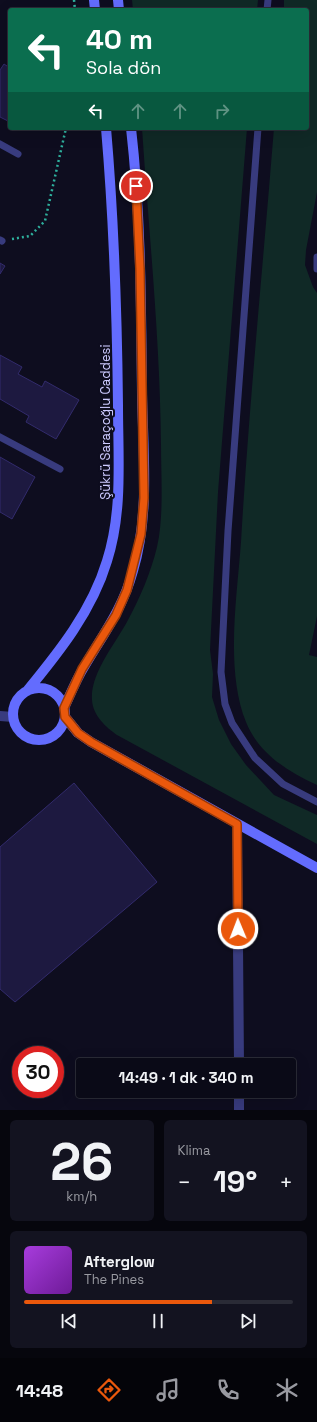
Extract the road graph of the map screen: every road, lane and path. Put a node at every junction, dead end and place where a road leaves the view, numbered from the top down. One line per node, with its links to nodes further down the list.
1 (66, 130): 7 (path)
2 (106, 130): 12 (street, Şükrü Saraçoğlu Caddesi)
3 (131, 130): 13 (street)
4 (258, 130): 16 (lane)
5 (0, 144): 6 (lane)
6 (18, 154)
7 (1, 240)
8 (317, 257): 9 (lane)
9 (317, 269)
10 (0, 436): 11 (lane)
11 (60, 469)
12 (27, 691): 13 (street); 15 (street, Şükrü Saraçoğlu Caddesi)
13 (64, 712): 15 (street); 17 (street)
14 (0, 716): 15 (street)
15 (13, 717)
16 (317, 802)
17 (237, 824): 18 (street); 19 (street)
18 (317, 868)
19 (239, 1058)
20 (239, 1098): 21 (street)
21 (239, 1110)

